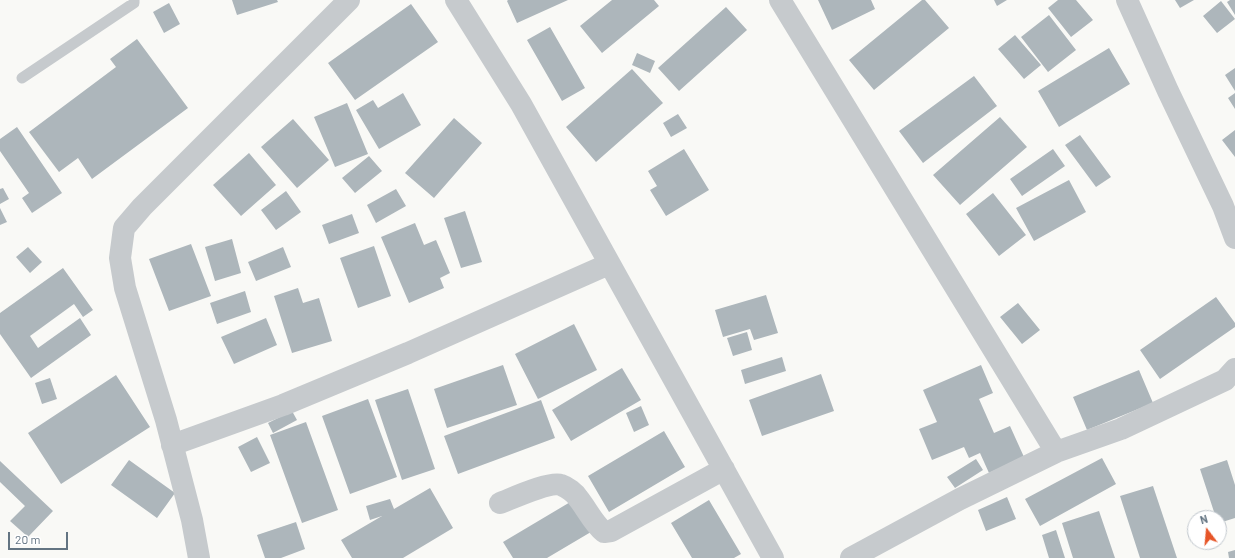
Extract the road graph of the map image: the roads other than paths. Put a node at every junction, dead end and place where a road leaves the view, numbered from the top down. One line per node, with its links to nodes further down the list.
1 (134, 0): 6 (lane)
2 (349, 0): 10 (street)
3 (456, 0): 8 (street)
4 (780, 0): 11 (street)
5 (1127, 0): 7 (street)
6 (22, 78)
7 (1235, 238)
8 (609, 264): 10 (street); 12 (street)
9 (1235, 369): 11 (street)
10 (172, 445): 14 (street)
11 (1056, 452): 16 (street)
12 (724, 469): 13 (street); 15 (street)
13 (500, 503)
14 (199, 558)
15 (773, 558)
16 (851, 558)

